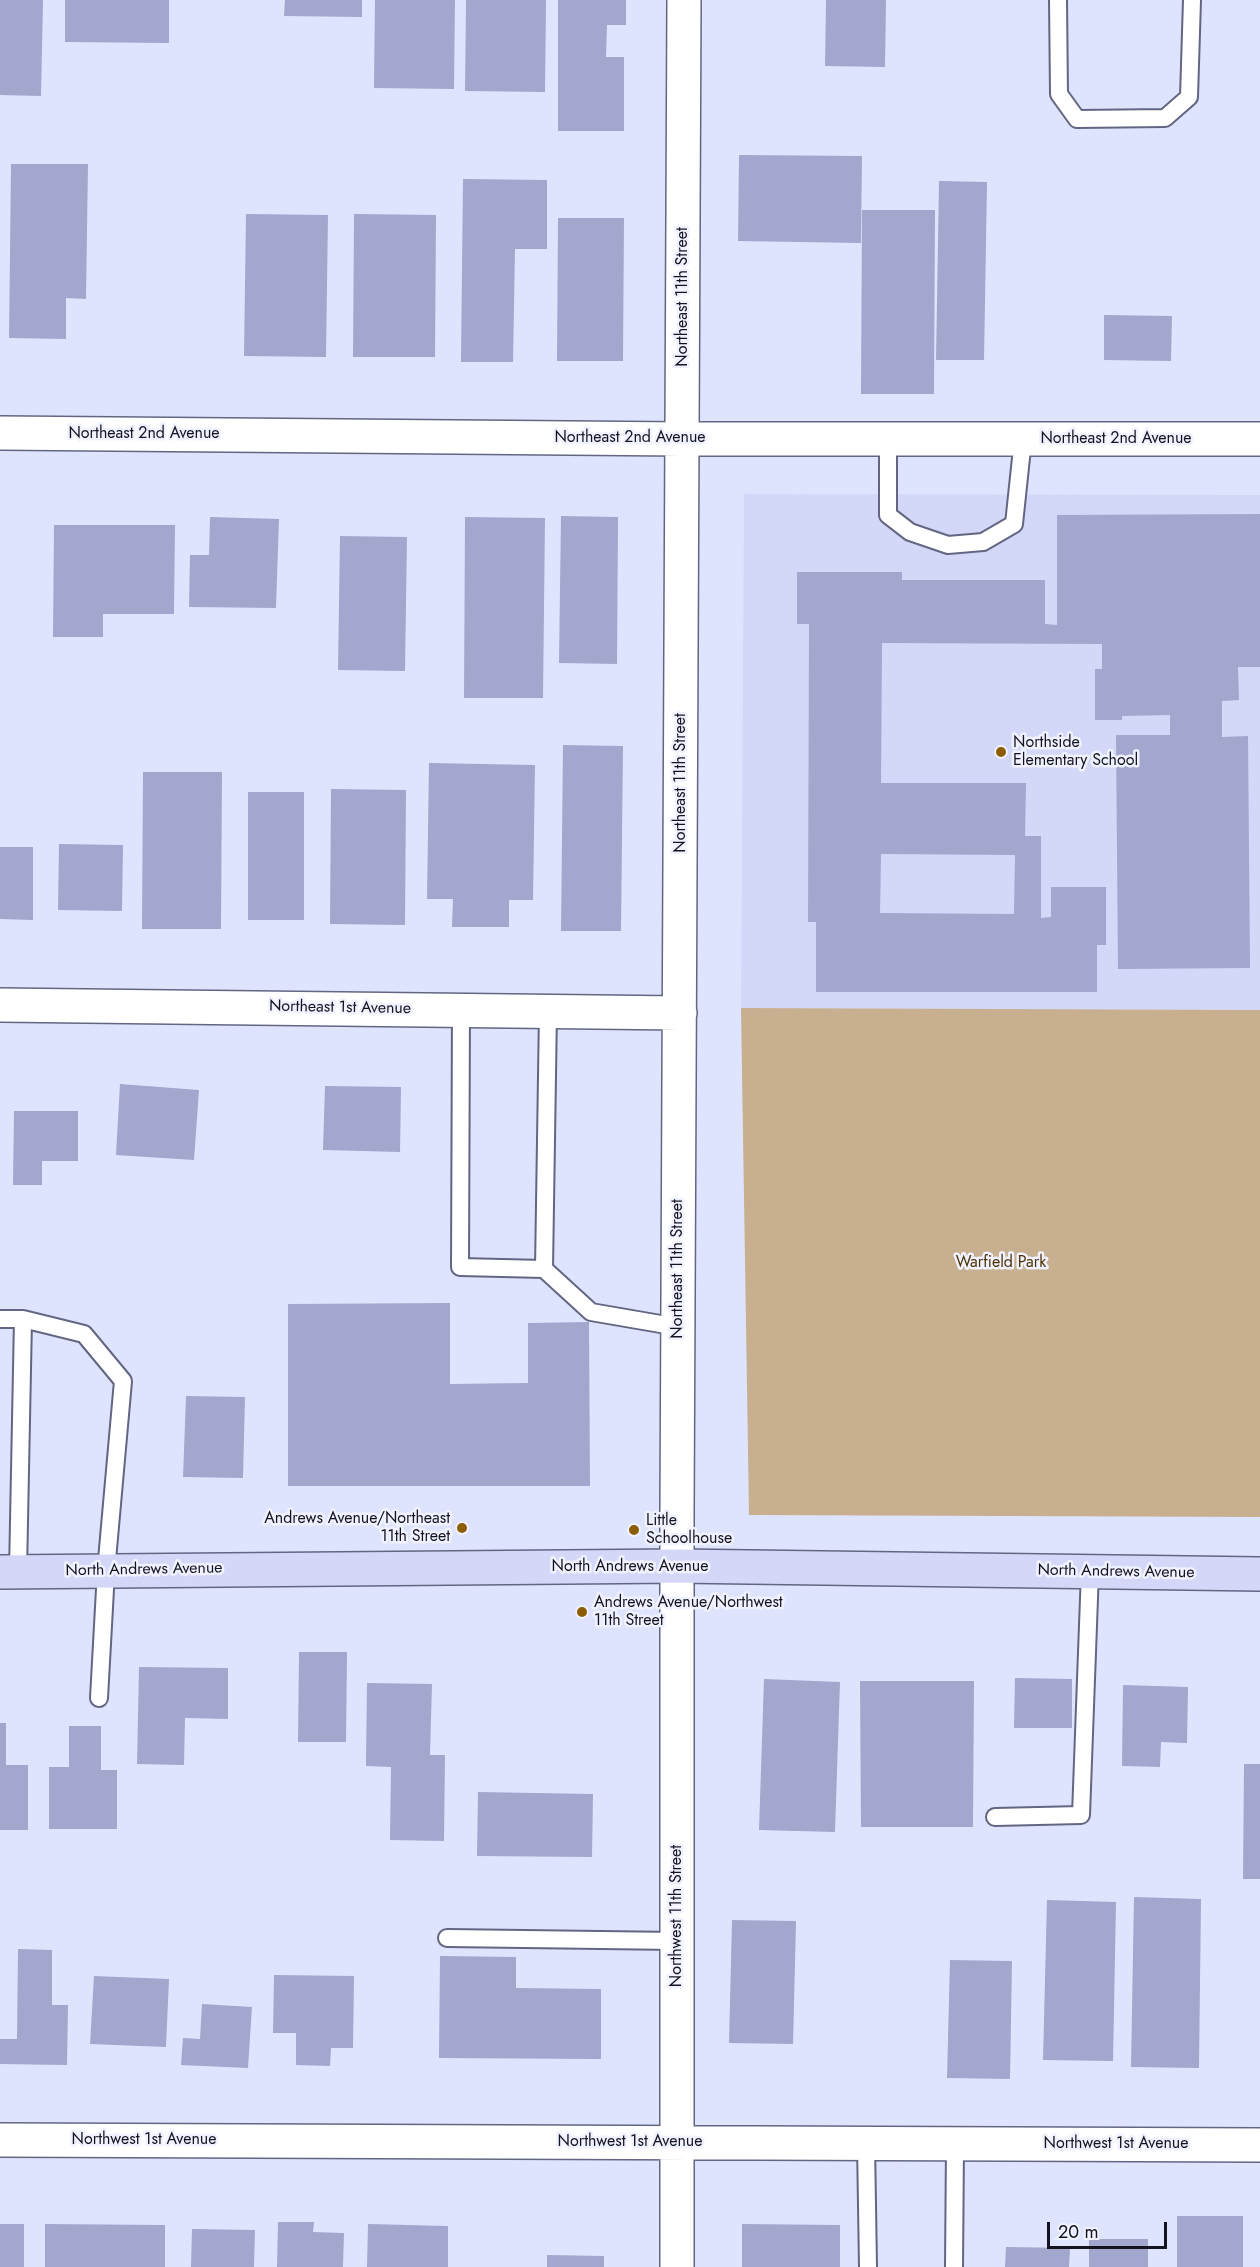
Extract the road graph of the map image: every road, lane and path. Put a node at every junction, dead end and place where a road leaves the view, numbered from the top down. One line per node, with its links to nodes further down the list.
1 (684, 0): 5 (street, Northeast 11th Street)
2 (1058, 0): 3 (lane)
3 (1192, 0)
4 (0, 433): 5 (street, Northeast 2nd Avenue)
5 (682, 439): 6 (street, Northeast 2nd Avenue); 12 (street, Northeast 11th Street)
6 (888, 439): 7 (street, Northeast 2nd Avenue); 7 (lane)
7 (1023, 439): 8 (street, Northeast 2nd Avenue)
8 (1260, 439)
9 (0, 1005): 10 (street, Northeast 1st Avenue)
10 (461, 1009): 11 (street, Northeast 1st Avenue); 13 (lane)
11 (548, 1011): 12 (street, Northeast 1st Avenue); 13 (lane)
12 (680, 1013): 16 (street, Northeast 11th Street)
13 (544, 1269): 16 (lane)
14 (0, 1319): 15 (lane)
15 (23, 1319): 18 (lane); 20 (lane)
16 (678, 1327): 17 (street, Northeast 11th Street)
17 (677, 1566): 18 (main road, North Andrews Avenue); 19 (main road, North Andrews Avenue); 25 (street, Northwest 11th Street)
18 (106, 1570): 20 (main road, North Andrews Avenue); 22 (lane)
19 (1090, 1571): 21 (main road, North Andrews Avenue); 23 (lane)
20 (9, 1572)
21 (1260, 1574)
22 (99, 1698)
23 (995, 1817)
24 (447, 1938): 25 (lane)
25 (677, 1941): 27 (street, Northwest 11th Street)
26 (0, 2140): 27 (street, Northwest 1st Avenue)
27 (677, 2142): 28 (street, Northwest 1st Avenue); 31 (street, Northwest 11th Street)
28 (866, 2143): 29 (street, Northwest 1st Avenue); 32 (lane)
29 (955, 2144): 30 (street, Northwest 1st Avenue); 33 (lane)
30 (1260, 2145)
31 (677, 2267)
32 (868, 2267)
33 (954, 2267)

